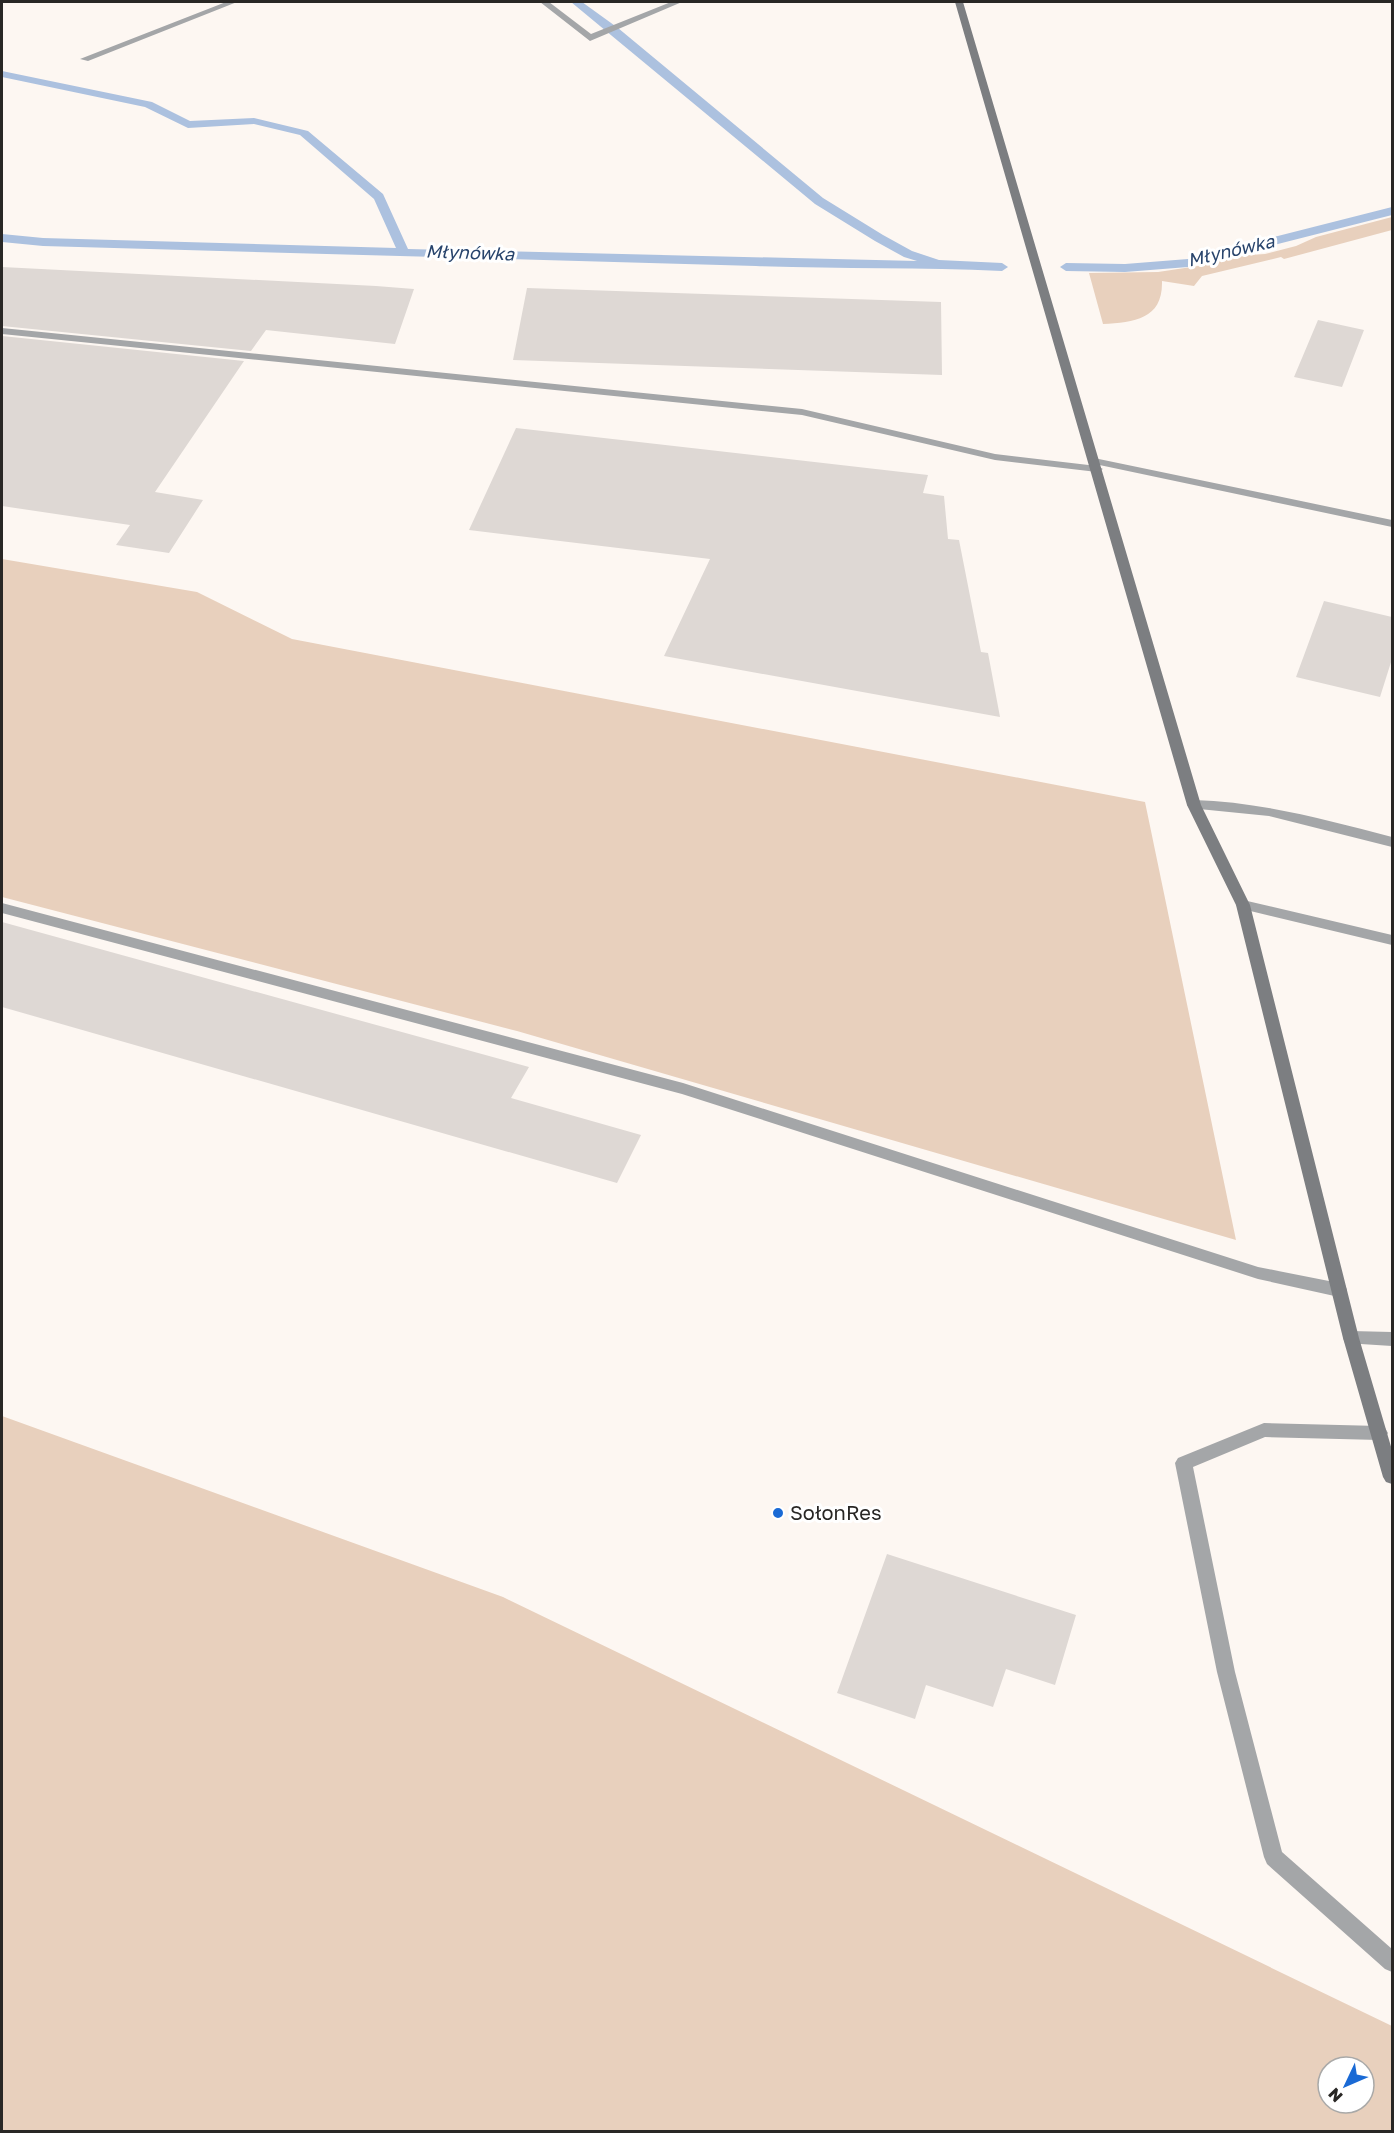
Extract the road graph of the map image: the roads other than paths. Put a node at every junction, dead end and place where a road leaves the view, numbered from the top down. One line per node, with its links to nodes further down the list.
1 (233, 2): 5 (street)
2 (544, 2): 3 (street)
3 (678, 2)
4 (959, 2): 7 (street)
5 (85, 59)
6 (2, 331): 7 (street)
7 (1096, 465): 8 (street); 9 (street)
8 (1392, 524)
9 (1194, 805): 10 (street); 11 (street)
10 (1392, 842)
11 (1243, 905): 13 (street); 14 (street)
12 (2, 908): 14 (street)
13 (1392, 940)
14 (1339, 1290): 15 (street)
15 (1351, 1338): 16 (street); 17 (street)
16 (1392, 1339)
17 (1379, 1433): 18 (street); 19 (street)
18 (1392, 1477)
19 (1392, 1962)

